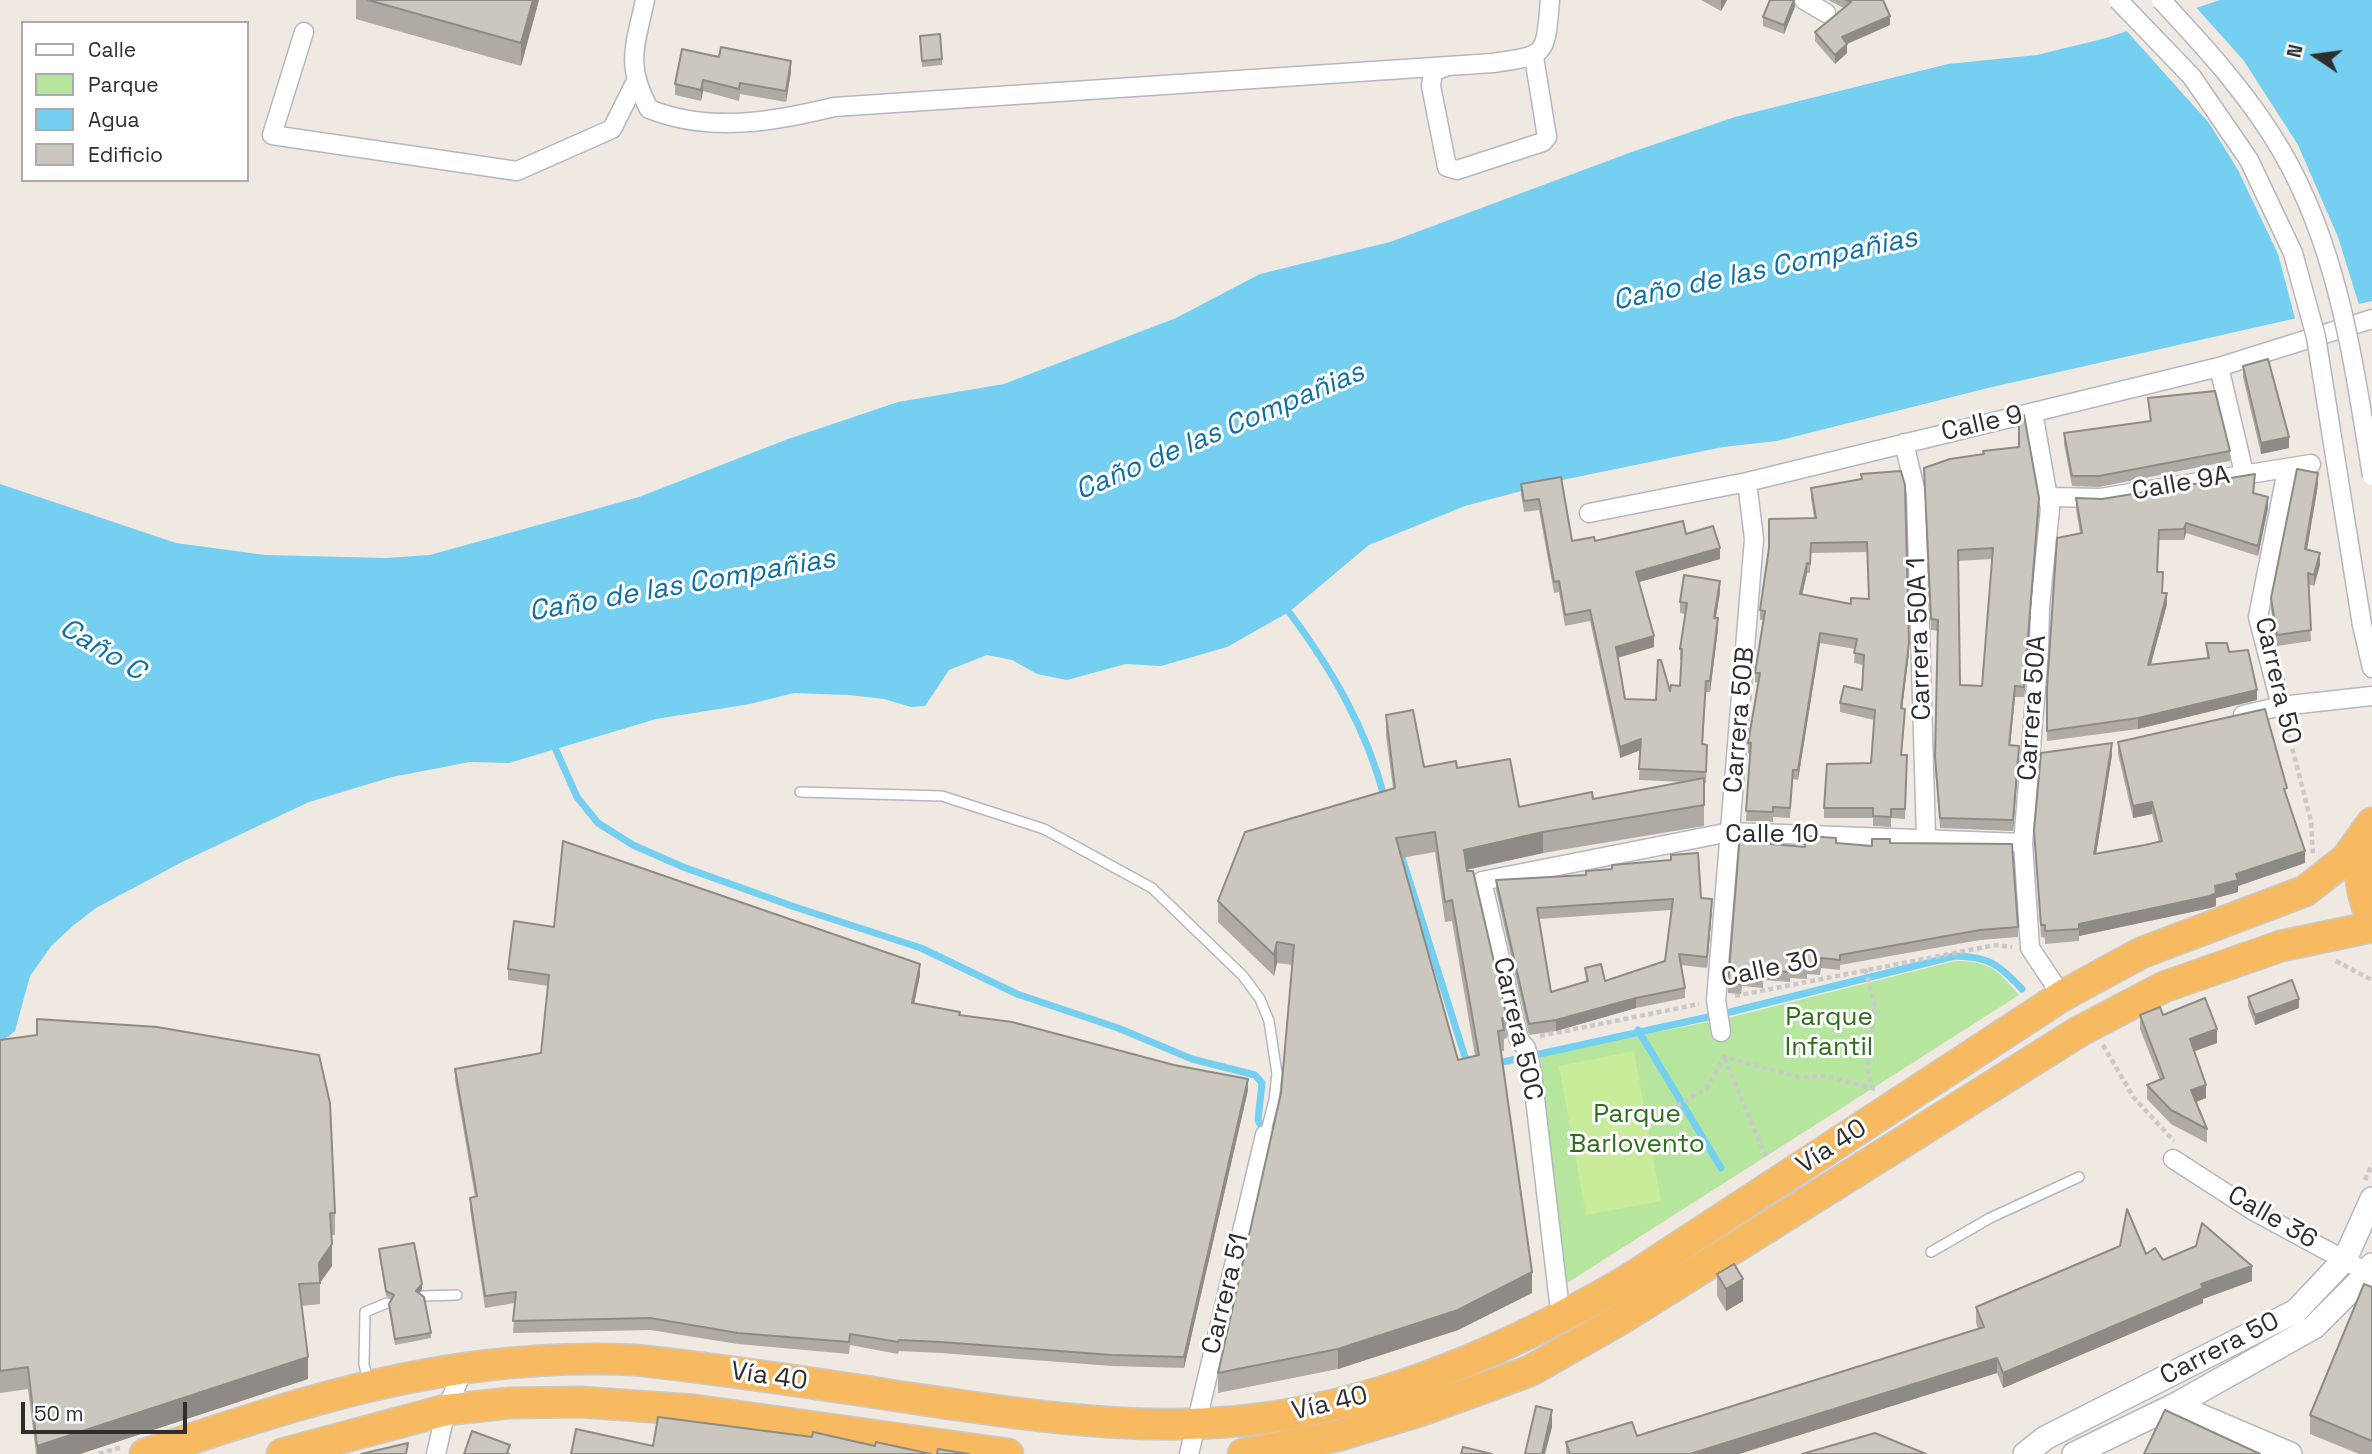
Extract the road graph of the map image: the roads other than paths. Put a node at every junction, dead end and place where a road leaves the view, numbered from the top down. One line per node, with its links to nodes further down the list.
1 (645, 0): 10 (street)
2 (1550, 0): 8 (street)
3 (1804, 0): 6 (street)
4 (2118, 0): 22 (street, bridge)
5 (2161, 0): 18 (street, bridge)
6 (1826, 13)
7 (304, 32): 10 (street)
8 (1534, 57): 9 (street); 9 (street)
9 (1448, 67): 10 (street)
10 (635, 83)
11 (2372, 319): 12 (street, Calle 9)
12 (2219, 367): 13 (street, Calle 9); 17 (street)
13 (2033, 412): 14 (street, Calle 9); 20 (street, Carrera 50A)
14 (1904, 443): 19 (street, Calle 9); 31 (street, Carrera 50A 1)
15 (2311, 464): 16 (street, Calle 9A)
16 (2287, 470): 17 (street, Calle 9A); 24 (street, Carrera 50)
17 (2244, 473): 20 (street, Calle 9A)
18 (2372, 476)
19 (1746, 482): 21 (street, Calle 9); 30 (street, Carrera 50B)
20 (2051, 497): 27 (street, Carrera 50A)
21 (1589, 513)
22 (2372, 668)
23 (2372, 696): 24 (street)
24 (2281, 706): 25 (street)
25 (2230, 719)
26 (2052, 753): 27 (street)
27 (2029, 755): 32 (street, Carrera 50A)
28 (800, 792): 38 (lane)
29 (2372, 823): 34 (highway); 36 (highway, Vía 40)
30 (1730, 832): 31 (street, Calle 10); 33 (street, Calle 10); 37 (street, Carrera 50B)
31 (1927, 837): 32 (street, Calle 10)
32 (2023, 843): 36 (street, Carrera 50A)
33 (1482, 881): 48 (street, Carrera 50C)
34 (2372, 919)
35 (2372, 927): 54 (highway, Vía 40)
36 (2062, 996): 48 (highway, Vía 40)
37 (1721, 1032)
38 (1265, 1135): 53 (street, Carrera 51)
39 (2174, 1151): 43 (street, Calle 36)
40 (2078, 1177): 42 (lane)
41 (2367, 1193): 43 (street, Carrera 50)
42 (1931, 1252)
43 (2344, 1259): 44 (street, Calle 36); 61 (street, Carrera 50)
44 (2370, 1271): 51 (street, Carrera 50)
45 (457, 1295): 46 (lane)
46 (423, 1296)
47 (387, 1303): 50 (lane)
48 (1561, 1319): 53 (highway, Vía 40)
49 (465, 1366): 50 (highway, Vía 40); 52 (street); 53 (highway, Vía 40)
50 (369, 1384): 55 (highway, Vía 40)
51 (2175, 1405): 62 (street, Carrera 50); 63 (street)
52 (446, 1409): 56 (highway, Vía 40); 57 (street); 58 (highway, Vía 40)
53 (1195, 1423): 59 (street, Carrera 51)
54 (1330, 1445): 60 (highway, Vía 40)
55 (138, 1449)
56 (282, 1454)
57 (436, 1454)
58 (1008, 1454)
59 (1189, 1454)
60 (1243, 1454)
61 (2025, 1454)
62 (2074, 1454)
63 (2290, 1454)

